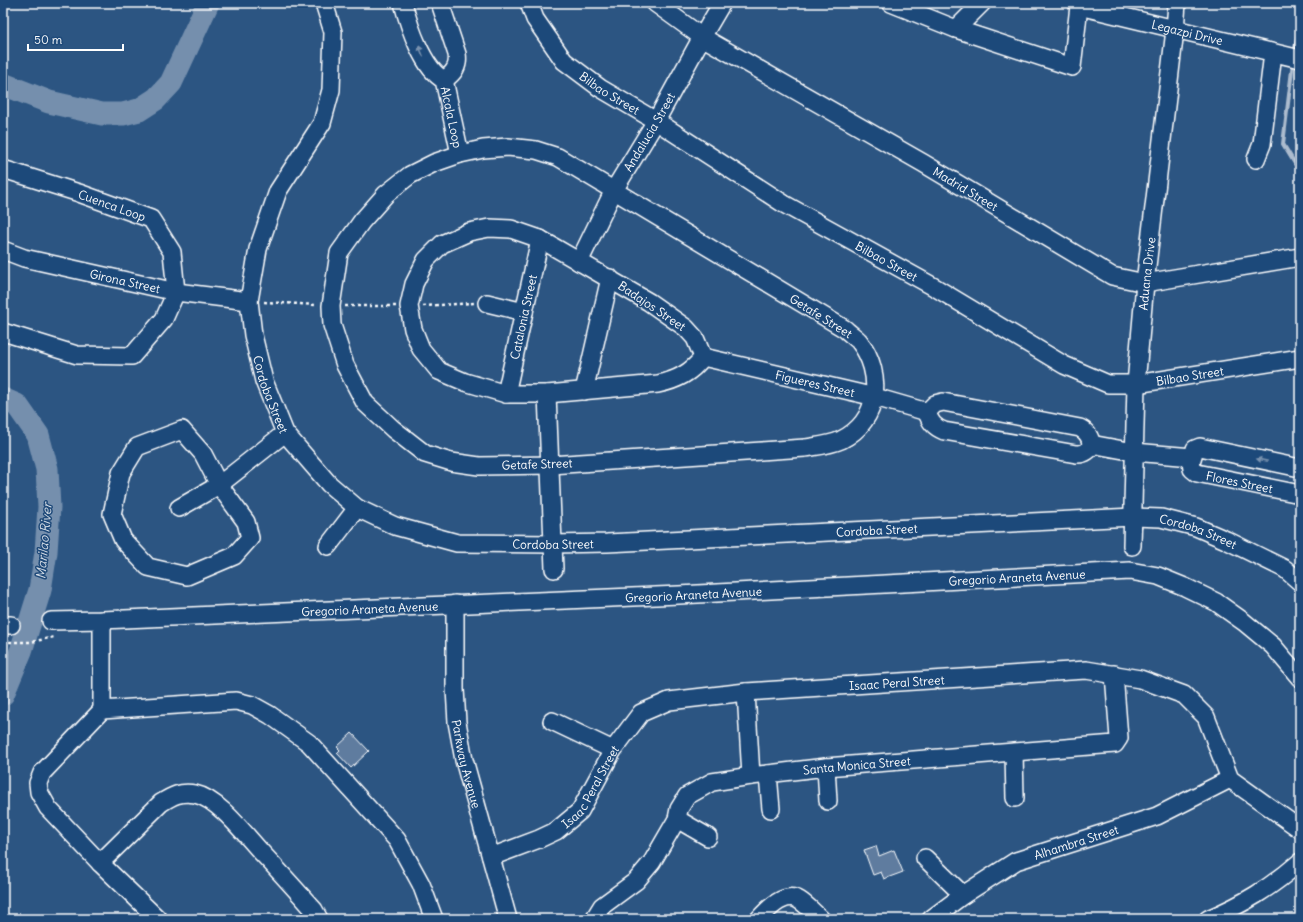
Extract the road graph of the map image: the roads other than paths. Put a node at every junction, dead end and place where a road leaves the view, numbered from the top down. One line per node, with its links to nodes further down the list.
1 (324, 3): 29 (street, Cordoba Street)
2 (403, 3): 16 (street, Alcala Loop, one-way to 2)
3 (440, 3): 16 (street, Alcala Loop)
4 (529, 3): 17 (street, Bilbao Street)
5 (655, 3): 13 (street, Madrid Street)
6 (722, 3): 13 (street, Andalucia Street)
7 (891, 3): 11 (street)
8 (982, 3): 11 (street)
9 (1177, 3): 12 (street, Aduana Drive)
10 (1078, 5): 11 (street); 12 (street, Legazpi Drive)
11 (956, 29)
12 (1175, 30): 14 (street, Legazpi Drive); 27 (street, Aduana Drive)
13 (702, 37): 17 (street, Andalucia Street); 27 (street, Madrid Street)
14 (1272, 53): 15 (street, Legazpi Drive); 19 (street)
15 (1300, 59)
16 (444, 80): 18 (street, Alcala Loop)
17 (656, 121): 21 (street, Andalucia Street); 35 (street, Bilbao Street)
18 (460, 154): 21 (street, Getafe Street); 45 (street, Getafe Street)
19 (1256, 159)
20 (3, 169): 28 (street, Cuenca Loop)
21 (614, 190): 25 (street, Andalucia Street); 39 (street, Getafe Street)
22 (540, 239): 25 (street, Badajos Street); 31 (street, Catalonia Street); 37 (street, Badajos Street)
23 (3, 250): 28 (street, Girona Street)
24 (1300, 257): 27 (street, Madrid Street)
25 (579, 262): 26 (street, Badajos Street)
26 (610, 278): 33 (street, Badajos Street); 36 (street)
27 (1145, 283): 35 (street, Aduana Drive)
28 (176, 292): 29 (street, Girona Street); 32 (street, Cuenca Loop)
29 (249, 301): 41 (street, Cordoba Street)
30 (487, 302): 31 (street)
31 (524, 312): 37 (street, Catalonia Street)
32 (3, 332)
33 (703, 357): 36 (street, Badajos Street); 39 (street, Figueres Street)
34 (1300, 358): 35 (street, Bilbao Street)
35 (1136, 384): 43 (street, Aduana Drive)
36 (584, 391): 38 (street, Badajos Street)
37 (506, 394): 38 (street, Badajos Street)
38 (547, 394): 45 (street)
39 (875, 398): 40 (street, Figueres Street); 45 (street, Getafe Street)
40 (927, 412): 42 (street); 42 (street)
41 (286, 433): 47 (street); 50 (street, Cordoba Street)
42 (1092, 444): 43 (street)
43 (1134, 452): 44 (street); 51 (street, Aduana Drive)
44 (1192, 457): 46 (street, one-way to 44); 48 (street, Flores Street)
45 (550, 465): 52 (street)
46 (1300, 468)
47 (219, 485): 47 (street); 49 (street)
48 (1300, 494)
49 (179, 508)
50 (357, 508): 52 (street, Cordoba Street); 53 (street)
51 (1133, 517): 52 (street, Cordoba Street); 54 (street, Aduana Drive); 56 (street, Cordoba Street)
52 (553, 544): 55 (street)
53 (328, 546)
54 (1132, 546)
55 (554, 569)
56 (1300, 582)
57 (455, 604): 58 (street, Gregorio Araneta Avenue); 61 (street, Gregorio Araneta Avenue); 77 (street, Parkway Avenue)
58 (102, 620): 59 (street, Gregorio Araneta Avenue); 63 (street)
59 (51, 621)
60 (1114, 674): 62 (street, Isaac Peral Street); 66 (street, Santa Monica Street); 70 (street, Isaac Peral Street)
61 (1300, 678)
62 (746, 692): 65 (street, Isaac Peral Street); 69 (street)
63 (102, 710): 80 (street); 84 (street)
64 (552, 721): 65 (street)
65 (612, 750): 77 (street, Isaac Peral Street)
66 (1014, 753): 67 (street, Santa Monica Street); 71 (street)
67 (826, 767): 68 (street, Santa Monica Street); 72 (street)
68 (768, 774): 69 (street, Santa Monica Street); 73 (street)
69 (751, 776): 74 (street, Santa Monica Street)
70 (1230, 779): 75 (street); 81 (street, Alhambra Street)
71 (1015, 798)
72 (828, 801)
73 (771, 809)
74 (677, 820): 76 (street); 86 (street, Santa Monica Street)
75 (1300, 829)
76 (708, 837)
77 (491, 857): 85 (street, Parkway Avenue)
78 (925, 858): 81 (street)
79 (1300, 862): 90 (street)
80 (100, 863): 82 (street); 83 (street)
81 (963, 895): 89 (street, Alhambra Street)
82 (158, 919)
83 (319, 919)
84 (434, 919)
85 (508, 919)
86 (594, 919)
87 (759, 919): 88 (street)
88 (821, 919)
89 (931, 919)
90 (1208, 919)

